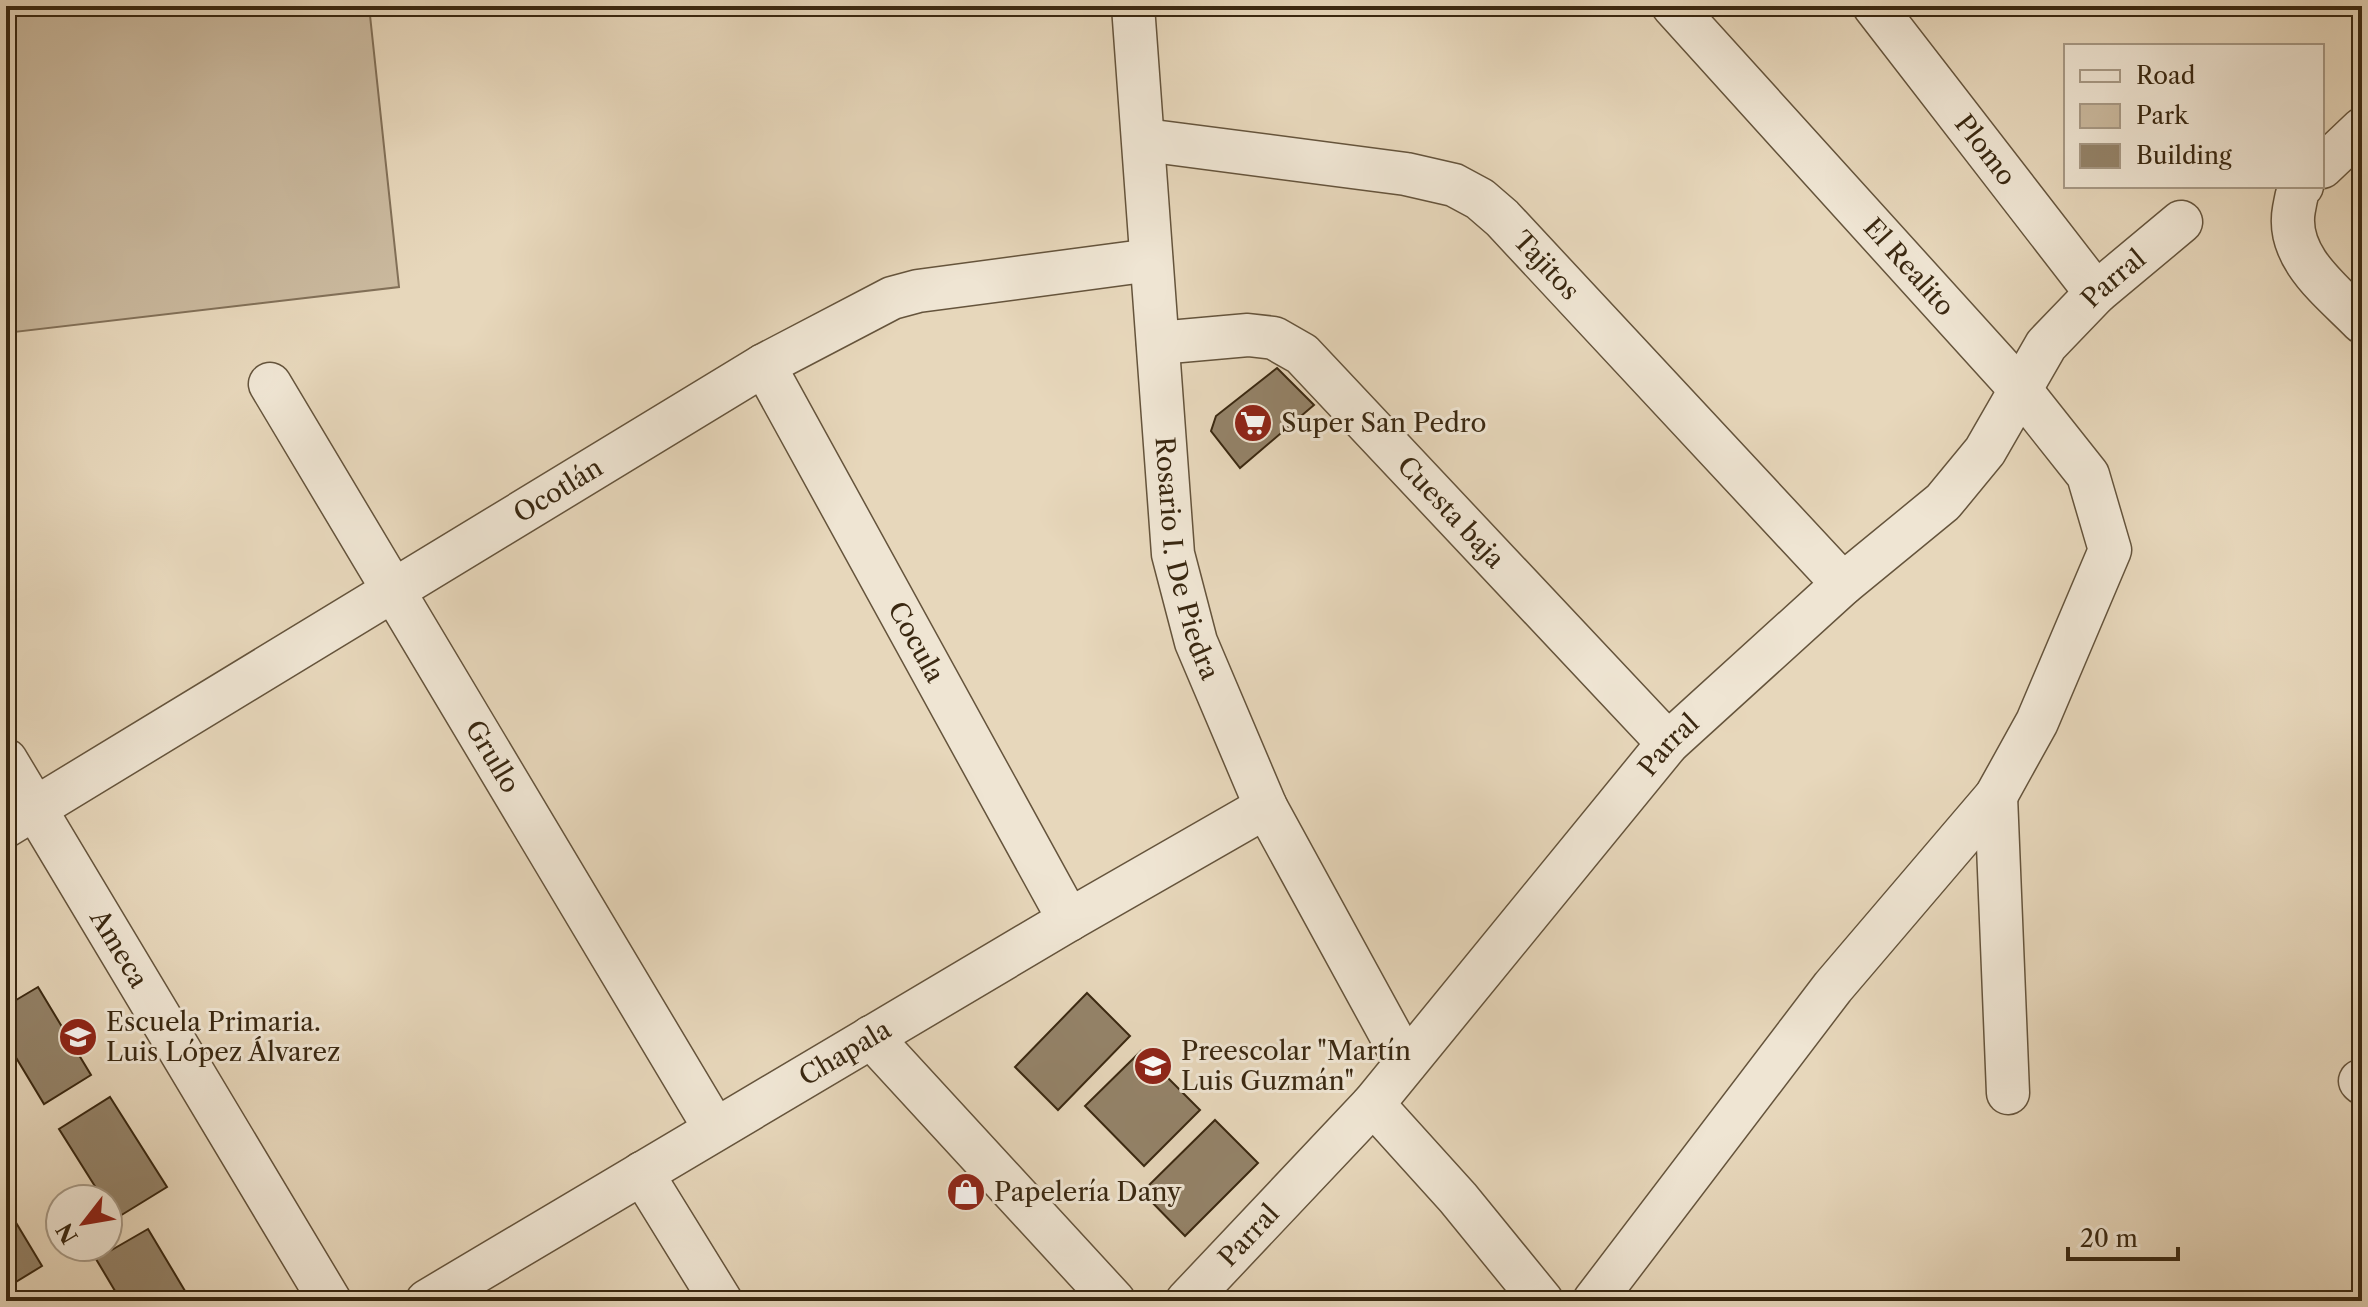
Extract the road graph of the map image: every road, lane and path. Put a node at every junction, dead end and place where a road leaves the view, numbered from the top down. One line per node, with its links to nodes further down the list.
1 (1133, 6): 5 (street, Rosario I. De Piedra)
2 (1673, 6): 15 (street, El Realito)
3 (1874, 6): 10 (street, Plomo)
4 (2362, 129): 6 (street)
5 (1145, 140): 9 (street, Rosario I. De Piedra); 16 (street, Tajitos)
6 (2324, 165)
7 (2304, 188): 11 (street)
8 (2181, 222): 10 (street, Parral)
9 (1151, 260): 12 (street, Rosario I. De Piedra); 13 (street, Ocotlán)
10 (2096, 293): 15 (street, Parral)
11 (2362, 322)
12 (1158, 343): 18 (street, Cuesta baja); 21 (street, Rosario I. De Piedra)
13 (764, 365): 17 (street, Ocotlán); 23 (street, Cocula)
14 (270, 384): 17 (street, Grullo)
15 (2019, 388): 16 (street, Parral); 20 (street, El Realito)
16 (1843, 584): 18 (street, Parral)
17 (393, 589): 22 (street, Ocotlán); 28 (street, Grullo)
18 (1668, 743): 25 (street, Parral)
19 (6, 760): 22 (street, Ameca)
20 (1996, 796): 26 (street); 36 (street)
21 (1266, 807): 23 (street, Chapala); 25 (street, Rosario I. De Piedra)
22 (21, 817): 30 (street, Ameca)
23 (1069, 920): 24 (street, Chapala)
24 (871, 1037): 28 (street, Chapala); 33 (street)
25 (1406, 1063): 27 (street, Parral)
26 (2008, 1093)
27 (1373, 1104): 34 (street, Parral); 35 (street)
28 (715, 1129): 29 (street, Chapala)
29 (642, 1173): 31 (street, Chapala); 32 (street)
30 (330, 1301)
31 (427, 1301)
32 (721, 1301)
33 (1114, 1301)
34 (1187, 1301)
35 (1542, 1301)
36 (1594, 1301)

